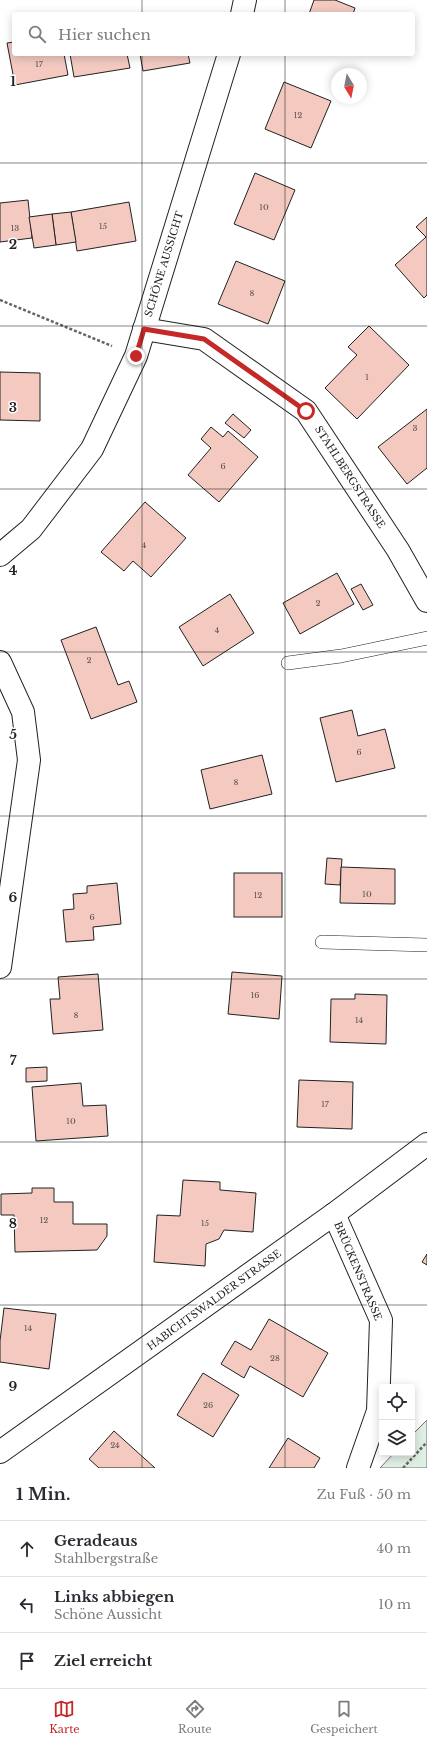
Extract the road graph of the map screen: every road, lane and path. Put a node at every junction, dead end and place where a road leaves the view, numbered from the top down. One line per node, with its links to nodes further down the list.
1 (246, 0): 2 (street)
2 (243, 12)
3 (228, 56): 5 (street, SCHÖNE AUSSICHT)
4 (0, 300): 6 (path)
5 (144, 329): 6 (street, SCHÖNE AUSSICHT); 8 (street, STAHLBERGSTRASSE)
6 (136, 356): 7 (street, SCHÖNE AUSSICHT)
7 (0, 555)
8 (427, 601)
9 (427, 638): 11 (lane)
10 (0, 662): 14 (street)
11 (288, 663)
12 (322, 942): 13 (lane)
13 (427, 945)
14 (0, 967)
15 (427, 1144): 16 (street, HABICHTSWALDER STRASSE)
16 (334, 1214): 18 (street, HABICHTSWALDER STRASSE); 19 (street, BRÜCKENSTRASSE)
17 (427, 1442): 20 (path)
18 (0, 1452)
19 (358, 1468)
20 (403, 1468)

